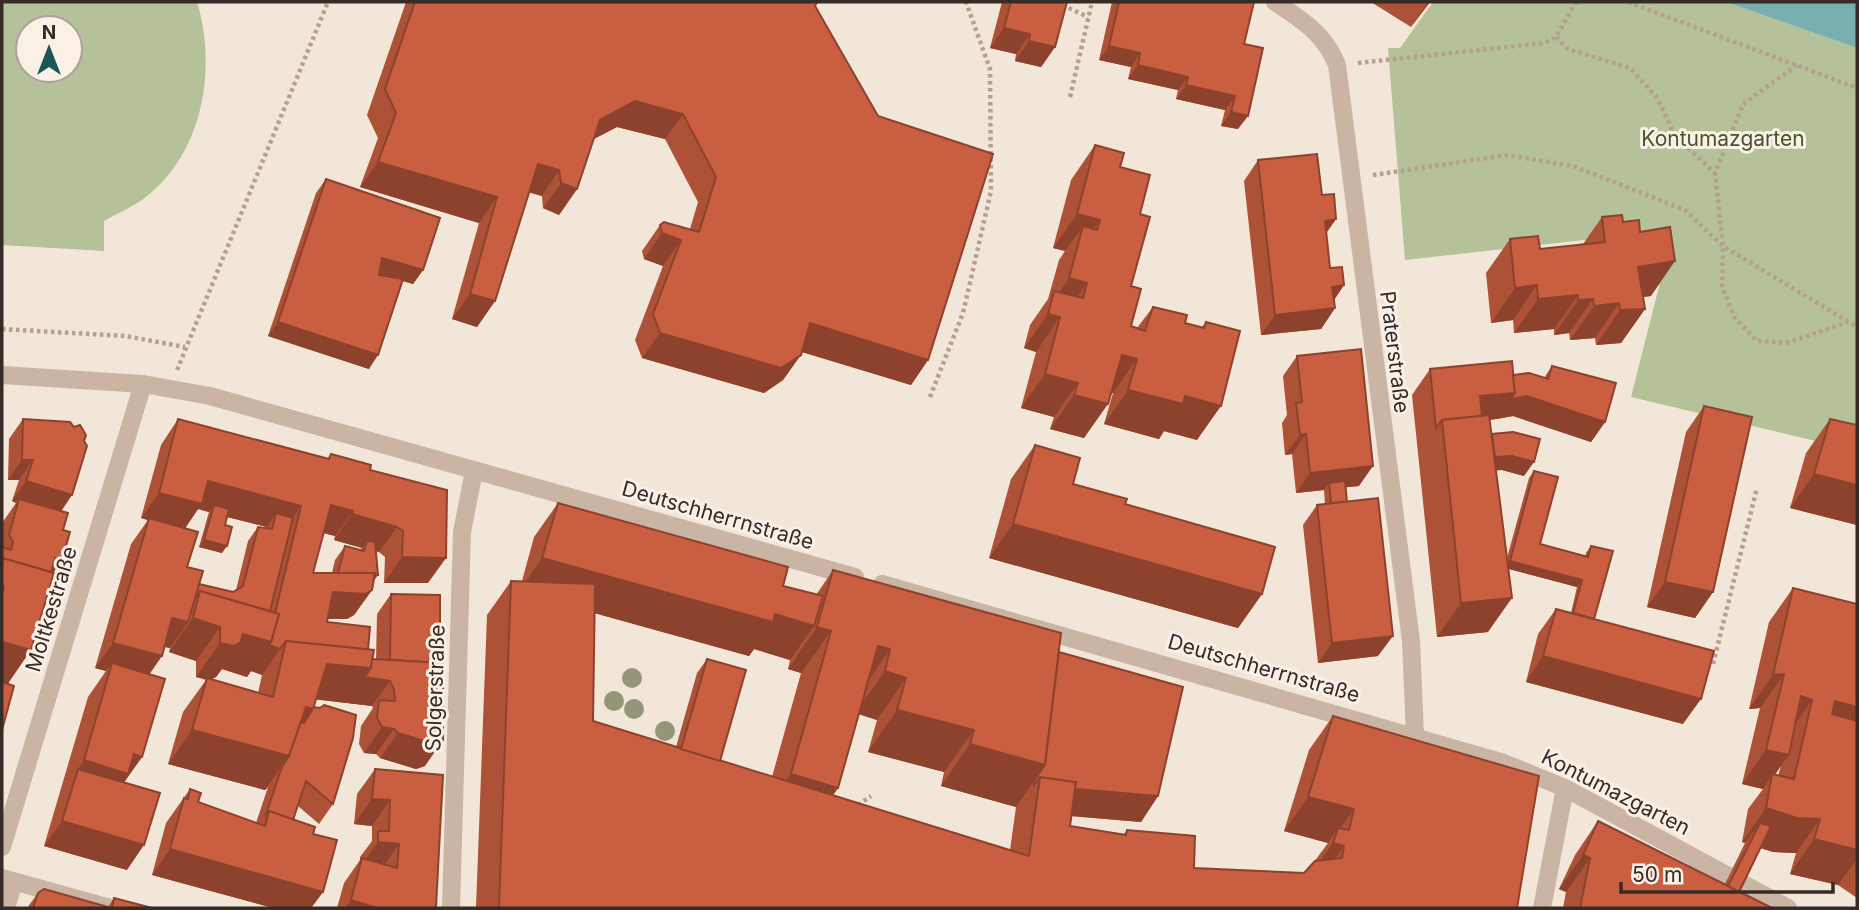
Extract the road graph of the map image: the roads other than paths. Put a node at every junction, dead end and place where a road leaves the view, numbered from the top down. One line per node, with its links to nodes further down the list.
1 (1275, 2): 5 (street, Praterstraße)
2 (2, 375): 3 (street, Deutschherrnstraße)
3 (143, 384): 4 (street, Deutschherrnstraße); 7 (street, Moltkestraße)
4 (474, 471): 5 (street, Deutschherrnstraße); 11 (street, Solgerstraße)
5 (1415, 735): 6 (street, Kontumazgarten)
6 (1565, 788): 12 (street); 13 (street, Kontumazgarten)
7 (2, 847)
8 (8, 880): 9 (street); 10 (street)
9 (6, 908)
10 (110, 908)
11 (451, 908)
12 (1542, 908)
13 (1788, 908)

